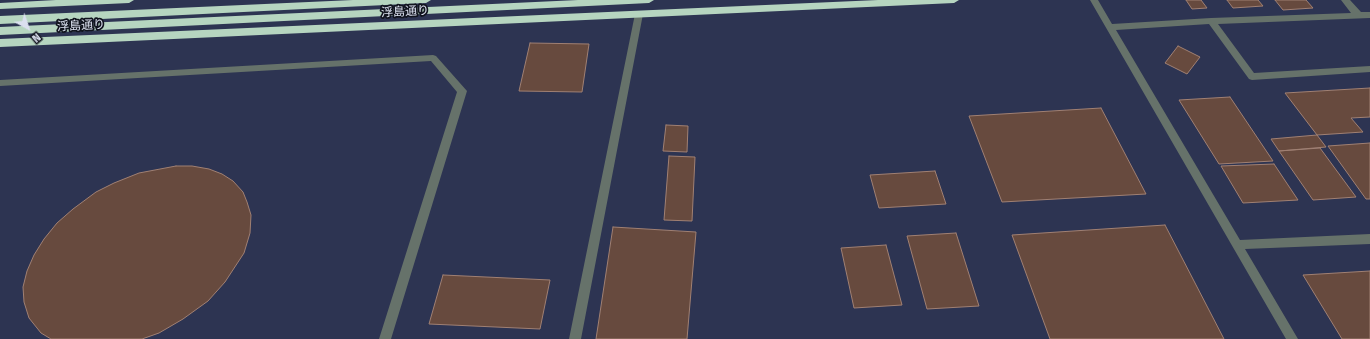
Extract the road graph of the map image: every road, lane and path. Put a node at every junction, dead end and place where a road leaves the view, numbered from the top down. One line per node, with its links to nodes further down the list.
1 (129, 0): 7 (highway, 浮島通り)
2 (426, 0): 11 (highway)
3 (649, 0): 14 (highway)
4 (954, 0): 8 (highway, 浮島通り)
5 (1094, 0): 13 (lane)
6 (1345, 0): 9 (lane)
7 (0, 6)
8 (639, 14): 15 (highway, 浮島通り); 21 (lane)
9 (1358, 15): 10 (lane); 12 (lane)
10 (1370, 15)
11 (0, 20)
12 (1211, 21): 13 (lane); 16 (lane)
13 (1110, 28): 19 (lane)
14 (0, 31)
15 (0, 43)
16 (1370, 70)
17 (0, 83): 20 (lane)
18 (1370, 240): 19 (lane)
19 (1237, 245): 22 (lane)
20 (385, 339)
21 (575, 339)
22 (1292, 339)

